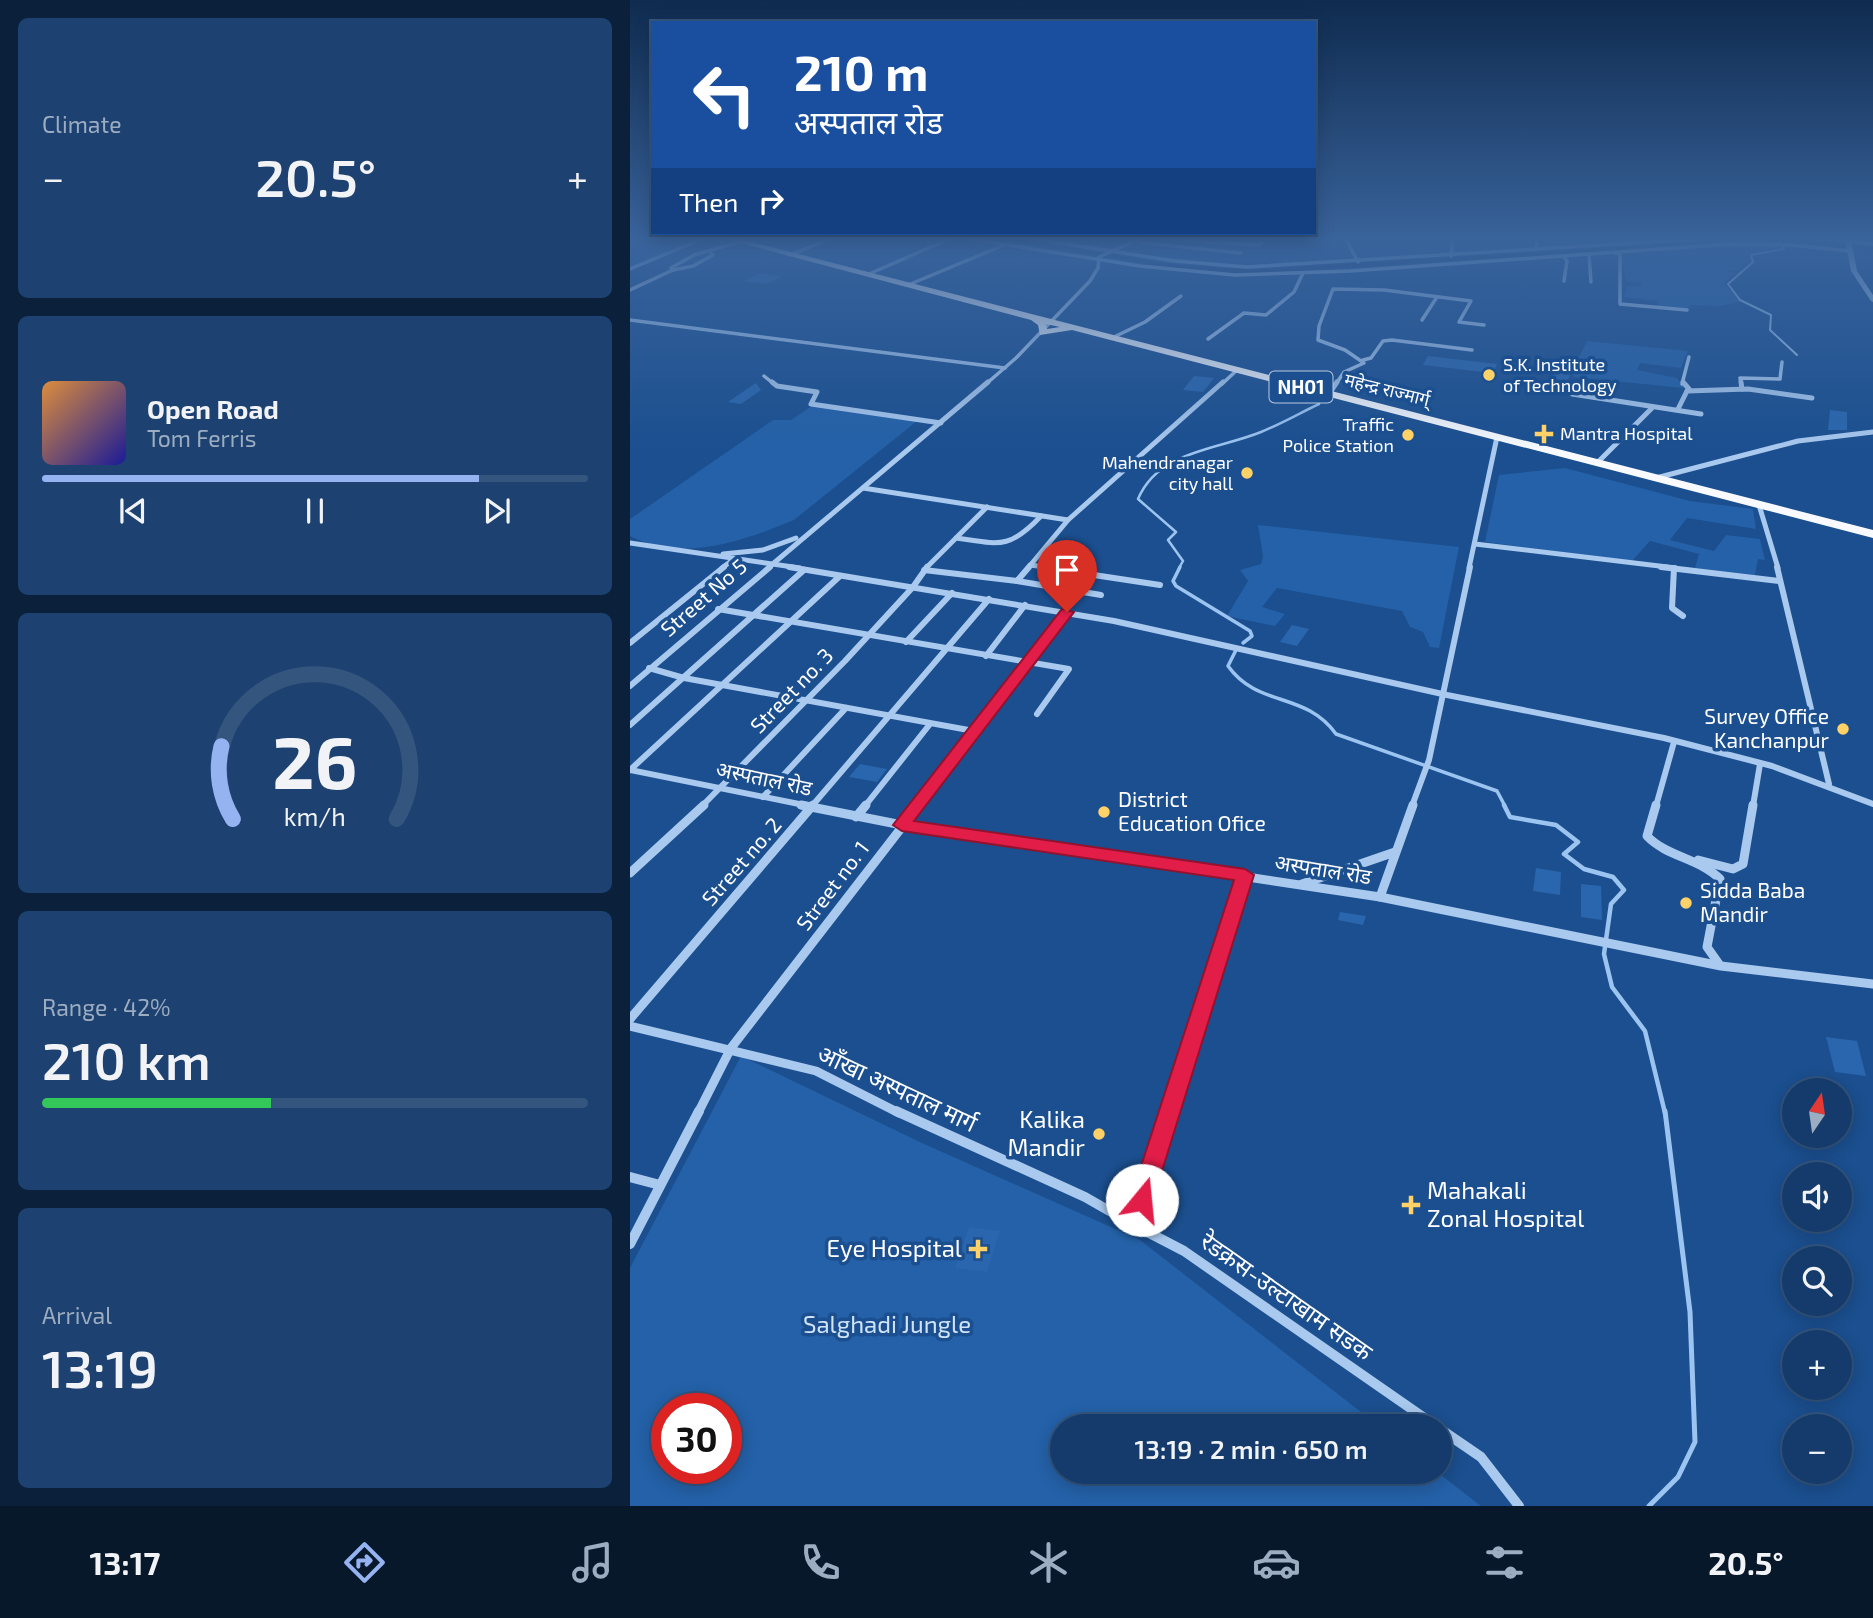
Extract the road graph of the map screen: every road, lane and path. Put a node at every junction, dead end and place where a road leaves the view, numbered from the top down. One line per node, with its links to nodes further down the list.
1 (1005, 309): 10 (highway, महेन्द्र राज्मार्ग् / NH01)
2 (1060, 309): 12 (street)
3 (1163, 309): 17 (street)
4 (1274, 309): 18 (street)
5 (1327, 309): 21 (street)
6 (1429, 309): 13 (street)
7 (1467, 309): 14 (street)
8 (1679, 309): 9 (street)
9 (1687, 310)
10 (1032, 316): 12 (highway, महेन्द्र राज्मार्ग् / NH01); 16 (highway)
11 (630, 320): 23 (street)
12 (1049, 320): 15 (highway, महेन्द्र राज्मार्ग् / NH01); 16 (street)
13 (1422, 320)
14 (1484, 325)
15 (1082, 329): 16 (highway); 17 (highway, महेन्द्र राज्मार्ग् / NH01)
16 (1043, 333): 23 (street)
17 (1114, 337): 24 (highway, महेन्द्र राज्मार्ग् / NH01)
18 (1208, 339)
19 (1472, 350): 21 (street)
20 (1689, 357): 27 (street)
21 (1363, 360): 28 (street)
22 (1782, 362): 26 (street)
23 (1005, 368): 34 (street)
24 (1237, 370): 28 (highway, महेन्द्र राज्मार्ग् / NH01); 43 (street)
25 (764, 376): 34 (street)
26 (1742, 389): 27 (street); 30 (street)
27 (1687, 391): 32 (street)
28 (1329, 394): 36 (highway, महेन्द्र राज्मार्ग् / NH01)
29 (1572, 394): 31 (street)
30 (1812, 398)
31 (1653, 408): 32 (street); 37 (street)
32 (1678, 409): 33 (street)
33 (1701, 414)
34 (941, 424): 39 (street)
35 (1873, 432): 38 (street)
36 (1497, 436): 37 (highway, महेन्द्र राज्मार्ग् / NH01); 48 (street)
37 (1597, 463): 38 (highway, महेन्द्र राज्मार्ग् / NH01)
38 (1656, 478): 40 (highway, महेन्द्र राज्मार्ग् / NH01)
39 (863, 488): 41 (street); 44 (street)
40 (1759, 505): 45 (highway, महेन्द्र राज्मार्ग् / NH01); 58 (street)
41 (987, 507): 42 (street); 46 (street, Street no. 3)
42 (1041, 516): 43 (street); 46 (street)
43 (1068, 520): 52 (street)
44 (815, 527): 49 (street); 51 (street, Street No 5)
45 (1873, 534)
46 (956, 538): 55 (street, Street no. 3)
47 (630, 543): 49 (street)
48 (1475, 544): 53 (street); 80 (street)
49 (705, 554): 50 (street)
50 (734, 559): 51 (street); 72 (street)
51 (770, 564): 54 (street); 65 (street, Street No 5)
52 (1030, 565): 57 (street); 59 (street)
53 (1674, 568): 58 (street); 68 (street)
54 (804, 570): 56 (street); 67 (street)
55 (924, 570): 57 (street); 60 (street, Street no. 3)
56 (840, 576): 60 (street); 69 (street)
57 (1017, 581): 62 (street)
58 (1779, 581): 91 (street)
59 (1160, 585)
60 (914, 587): 61 (street); 70 (street, Street no. 3)
61 (952, 593): 63 (street); 71 (street)
62 (1101, 595)
63 (989, 599): 64 (street); 73 (street, Street no. 2)
64 (1025, 605): 66 (street); 74 (street)
65 (718, 609): 67 (street); 76 (street, Street No 5)
66 (1067, 612): 75 (street, Street no. 1); 80 (street)
67 (752, 616): 69 (street); 77 (street)
68 (1683, 616)
69 (789, 623): 70 (street); 78 (street)
70 (870, 635): 71 (street); 81 (street, Street no. 3)
71 (906, 642): 73 (street)
72 (630, 643)
73 (946, 650): 74 (street); 84 (street, Street no. 2)
74 (986, 656): 75 (street)
75 (1027, 662): 83 (street); 87 (street, Street no. 1)
76 (649, 668): 77 (street); 79 (street, Street No 5)
77 (684, 678): 78 (street); 86 (street)
78 (724, 683): 81 (street); 90 (street)
79 (630, 686)
80 (1443, 694): 88 (street); 98 (street)
81 (809, 701): 82 (street); 92 (street, Street no. 3)
82 (846, 708): 84 (street); 93 (street)
83 (1037, 714)
84 (888, 717): 85 (street); 95 (street, Street no. 2)
85 (930, 724): 87 (street); 96 (street)
86 (630, 725)
87 (974, 731): 97 (street, Street no. 1)
88 (1674, 742): 89 (street); 99 (street)
89 (1760, 764): 91 (street); 99 (street)
90 (630, 770): 92 (street, अस्पताल रोड)
91 (1829, 784): 94 (street)
92 (722, 788): 93 (street, अस्पताल रोड); 100 (street, Street no. 3)
93 (762, 797): 95 (street, अस्पताल रोड)
94 (1873, 804)
95 (811, 807): 96 (street, अस्पताल रोड); 106 (street, Street no. 2)
96 (856, 817): 97 (street, अस्पताल रोड)
97 (902, 825): 101 (street, अस्पताल रोड); 108 (street, Street no. 1)
98 (1395, 852): 102 (street); 103 (street)
99 (1694, 859): 104 (street)
100 (630, 873)
101 (1245, 875): 102 (street, अस्पताल रोड); 111 (street)
102 (1301, 884): 103 (street, अस्पताल रोड)
103 (1380, 897): 104 (street, अस्पताल रोड)
104 (1721, 966): 105 (street, अस्पताल रोड)
105 (1873, 984)
106 (630, 1019)
107 (630, 1026): 108 (street, आँखा अस्पताल मार्ग)
108 (731, 1048): 110 (street, Street no. 1); 111 (street, आँखा अस्पताल मार्ग)
109 (630, 1177): 110 (street)
110 (660, 1185): 112 (street, Street no. 1)
111 (1134, 1225): 113 (street, रेडक्रस-उल्टाखाम सडक)
112 (630, 1244)
113 (1418, 1414)
114 (1452, 1437): 115 (street, रेडक्रस-उल्टाखाम सडक)
115 (1519, 1506)

